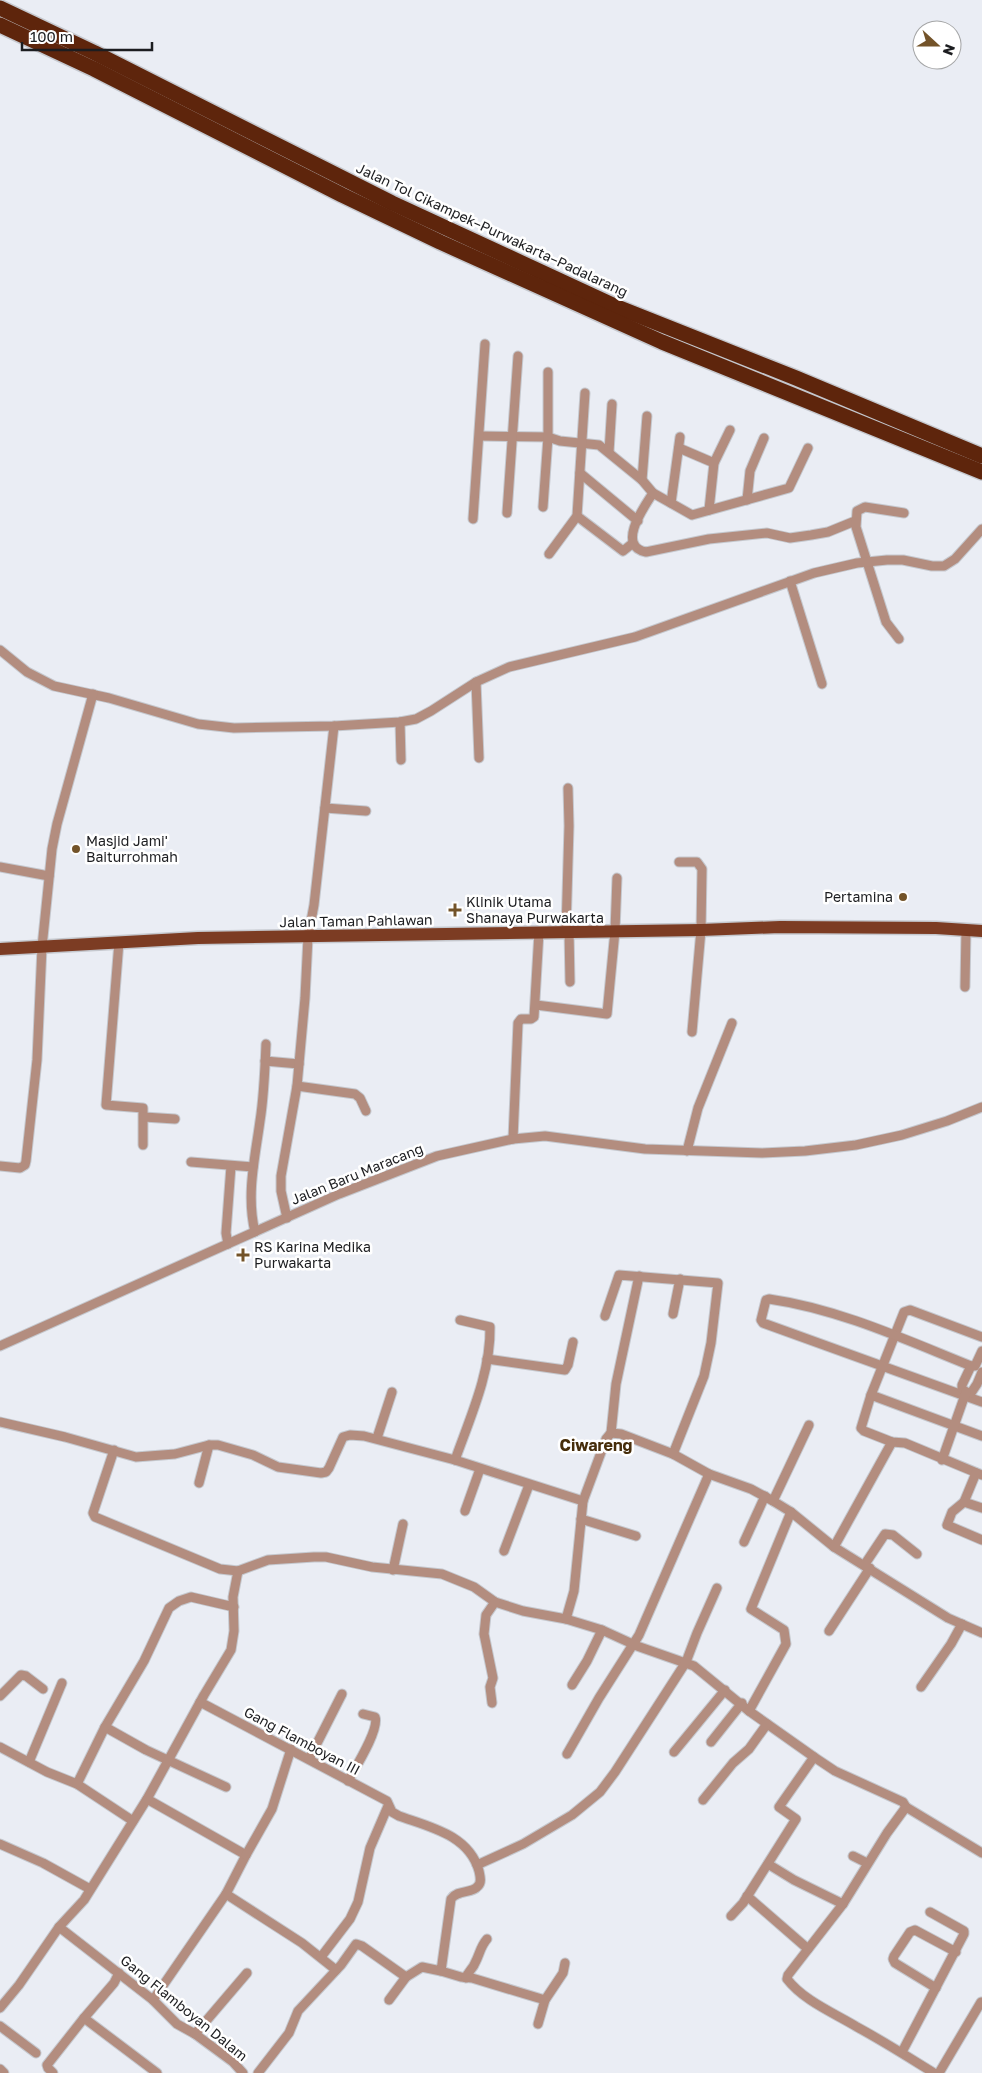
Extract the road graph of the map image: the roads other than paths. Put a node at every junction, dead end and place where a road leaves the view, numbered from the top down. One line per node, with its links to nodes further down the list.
1 (0, 8): 19 (highway, Jalan Tol Cikampek–Purwakarta–Padalarang)
2 (0, 25): 21 (highway)
3 (485, 344): 10 (street)
4 (518, 356): 12 (street)
5 (548, 372): 13 (street)
6 (585, 393): 15 (street)
7 (612, 404): 18 (street)
8 (648, 416): 23 (street)
9 (730, 430): 20 (street)
10 (480, 436): 12 (street); 32 (street)
11 (680, 437): 16 (street)
12 (514, 438): 13 (street); 29 (street)
13 (548, 438): 15 (street); 27 (street)
14 (764, 438): 25 (street)
15 (582, 443): 18 (street); 22 (street)
16 (679, 448): 20 (street); 26 (street)
17 (808, 448): 25 (street)
18 (609, 452): 23 (street)
19 (982, 456)
20 (714, 463): 28 (street)
21 (982, 472)
22 (580, 473): 31 (street); 33 (street)
23 (642, 480): 24 (street)
24 (653, 492): 26 (street); 33 (street)
25 (747, 500): 28 (street)
26 (671, 503): 28 (street)
27 (543, 507)
28 (709, 510)
29 (507, 513)
30 (904, 513): 34 (street)
31 (577, 516): 36 (street); 37 (street)
32 (474, 519)
33 (638, 521): 36 (street)
34 (855, 521): 36 (street); 38 (street)
35 (982, 529): 38 (street)
36 (633, 543)
37 (548, 554)
38 (868, 562): 39 (street); 40 (street)
39 (790, 581): 42 (street); 43 (street)
40 (899, 638)
41 (0, 650): 44 (street)
42 (476, 682): 45 (street); 47 (street)
43 (822, 684)
44 (93, 694): 46 (street); 54 (street)
45 (400, 722): 46 (street); 48 (street)
46 (334, 726): 50 (street)
47 (479, 758)
48 (401, 760)
49 (568, 788): 58 (street)
50 (325, 808): 51 (street); 62 (street)
51 (366, 811)
52 (679, 862): 56 (street)
53 (0, 867): 54 (street)
54 (49, 876): 64 (street)
55 (617, 878): 59 (street)
56 (701, 930): 57 (main road, Jalan Taman Pahlawan); 59 (main road, Jalan Taman Pahlawan); 70 (street)
57 (966, 930): 60 (main road, Jalan Taman Pahlawan); 67 (street)
58 (568, 931): 59 (main road, Jalan Taman Pahlawan); 61 (main road, Jalan Taman Pahlawan); 66 (street)
59 (615, 931): 68 (street)
60 (982, 931)
61 (539, 932): 62 (main road, Jalan Taman Pahlawan); 68 (street)
62 (308, 937): 63 (main road, Jalan Taman Pahlawan); 73 (street)
63 (119, 942): 64 (main road, Jalan Taman Pahlawan); 77 (street)
64 (42, 947): 65 (main road, Jalan Taman Pahlawan); 83 (street)
65 (0, 949)
66 (570, 982)
67 (965, 987)
68 (536, 1005): 79 (street)
69 (732, 1022): 81 (street)
70 (692, 1032)
71 (266, 1044): 72 (street)
72 (265, 1061): 73 (street); 85 (street)
73 (299, 1064): 74 (street)
74 (297, 1086): 76 (street); 86 (street)
75 (982, 1107): 81 (street, Jalan Baru Maracang)
76 (366, 1111)
77 (144, 1117): 78 (street); 80 (street)
78 (175, 1118)
79 (514, 1139): 81 (street, Jalan Baru Maracang); 86 (street, Jalan Baru Maracang)
80 (143, 1144)
81 (687, 1152)
82 (191, 1162): 84 (street)
83 (0, 1166)
84 (231, 1166): 85 (street); 88 (street)
85 (253, 1167): 87 (street)
86 (287, 1218): 87 (street, Jalan Baru Maracang)
87 (255, 1232): 88 (street, Jalan Baru Maracang)
88 (228, 1244): 97 (street, Jalan Baru Maracang)
89 (638, 1276): 90 (street); 92 (street); 109 (street)
90 (680, 1279): 91 (street); 115 (street)
91 (673, 1314)
92 (605, 1316)
93 (460, 1320): 99 (street)
94 (895, 1336): 95 (street); 100 (street); 100 (street); 101 (street)
95 (982, 1336)
96 (573, 1342): 99 (street)
97 (0, 1346)
98 (982, 1351): 101 (street)
99 (487, 1358): 116 (street)
100 (883, 1365): 103 (street); 104 (street)
101 (978, 1368): 103 (street); 103 (street)
102 (392, 1392): 111 (street)
103 (966, 1394): 105 (street); 108 (street)
104 (872, 1395): 108 (street); 112 (street)
105 (982, 1402)
106 (0, 1422): 114 (street)
107 (809, 1425): 123 (street)
108 (954, 1426): 110 (street); 117 (street)
109 (611, 1433): 115 (street); 124 (street)
110 (982, 1436)
111 (377, 1438): 113 (street); 116 (street)
112 (892, 1442): 117 (street); 134 (street)
113 (209, 1444): 114 (street); 121 (street)
114 (114, 1450): 139 (street)
115 (673, 1454): 119 (street)
116 (455, 1460): 118 (street)
117 (942, 1460): 120 (street)
118 (480, 1469): 122 (street); 127 (street)
119 (709, 1474): 123 (street); 148 (street)
120 (979, 1474): 125 (street)
121 (199, 1483)
122 (529, 1485): 124 (street); 135 (street)
123 (769, 1499): 128 (street); 133 (street)
124 (583, 1501): 129 (street)
125 (964, 1502): 126 (street); 132 (street)
126 (982, 1508)
127 (465, 1511)
128 (791, 1512): 134 (street); 160 (street)
129 (581, 1519): 131 (street); 143 (street)
130 (403, 1524): 138 (street)
131 (636, 1536)
132 (982, 1540)
133 (744, 1542)
134 (834, 1547): 137 (street)
135 (504, 1550)
136 (917, 1554): 137 (street)
137 (867, 1566): 144 (street); 146 (street)
138 (393, 1570): 139 (street); 141 (street)
139 (238, 1571): 142 (street)
140 (717, 1588): 149 (street)
141 (495, 1602): 143 (street); 159 (street)
142 (234, 1607): 157 (street); 163 (street)
143 (566, 1619): 145 (street)
144 (962, 1624): 147 (street); 152 (street)
145 (602, 1630): 148 (street); 151 (street)
146 (829, 1631)
147 (982, 1633)
148 (634, 1643): 149 (street); 168 (street)
149 (686, 1662): 154 (street); 187 (street)
150 (62, 1683): 172 (street)
151 (572, 1685)
152 (921, 1687)
153 (43, 1688): 156 (street)
154 (725, 1690): 158 (street); 167 (street)
155 (342, 1694): 171 (street)
156 (0, 1696)
157 (200, 1702): 166 (street, Gang Flamboyan III); 170 (street)
158 (742, 1703): 160 (street); 164 (street)
159 (492, 1704)
160 (749, 1711): 162 (street)
161 (364, 1714): 173 (street)
162 (767, 1724): 169 (street); 177 (street)
163 (105, 1727): 170 (street); 174 (street)
164 (711, 1742)
165 (0, 1747): 172 (street)
166 (291, 1749): 171 (street, Gang Flamboyan III); 183 (street)
167 (674, 1752)
168 (567, 1754)
169 (814, 1757): 179 (street); 185 (street)
170 (169, 1759): 175 (street); 176 (street)
171 (309, 1759): 173 (street, Gang Flamboyan III)
172 (29, 1762): 174 (street)
173 (348, 1782): 178 (street, Gang Flamboyan III)
174 (77, 1784): 180 (street)
175 (226, 1787)
176 (147, 1799): 180 (street); 183 (street)
177 (703, 1800)
178 (388, 1806): 187 (street); 198 (street)
179 (906, 1807): 182 (street); 186 (street)
180 (133, 1821): 188 (street)
181 (0, 1844): 188 (street)
182 (982, 1853)
183 (246, 1855): 189 (street)
184 (853, 1856): 186 (street)
185 (768, 1864): 190 (street); 191 (street)
186 (867, 1864): 191 (street)
187 (477, 1865): 201 (street)
188 (90, 1889): 194 (street)
189 (226, 1894): 198 (street); 207 (street)
190 (747, 1896): 193 (street); 196 (street)
191 (843, 1904): 196 (street)
192 (930, 1912): 197 (street)
193 (731, 1916)
194 (59, 1928): 203 (street, Gang Flamboyan Dalam); 211 (street)
195 (487, 1939): 205 (street)
196 (808, 1949): 216 (street)
197 (956, 1952): 206 (street); 206 (street)
198 (321, 1957): 200 (street)
199 (565, 1962): 209 (street)
200 (336, 1970): 204 (street); 224 (street)
201 (441, 1971): 204 (street); 205 (street)
202 (247, 1972): 215 (street)
203 (119, 1973): 207 (street, Gang Flamboyan Dalam); 212 (street)
204 (406, 1977): 208 (street)
205 (466, 1978): 209 (street)
206 (936, 1988): 216 (street)
207 (153, 2000): 215 (street, Gang Flamboyan Dalam)
208 (389, 2000)
209 (545, 2000): 213 (street)
210 (980, 2002): 225 (street)
211 (0, 2008)
212 (84, 2018): 221 (street); 222 (street)
213 (538, 2024)
214 (0, 2026): 217 (street)
215 (195, 2034): 223 (street, Gang Flamboyan Dalam)
216 (902, 2052): 219 (street)
217 (36, 2053)
218 (0, 2070): 220 (street)
219 (929, 2072)
220 (4, 2073)
221 (53, 2073)
222 (157, 2073)
223 (243, 2073)
224 (258, 2073)
225 (939, 2073)

